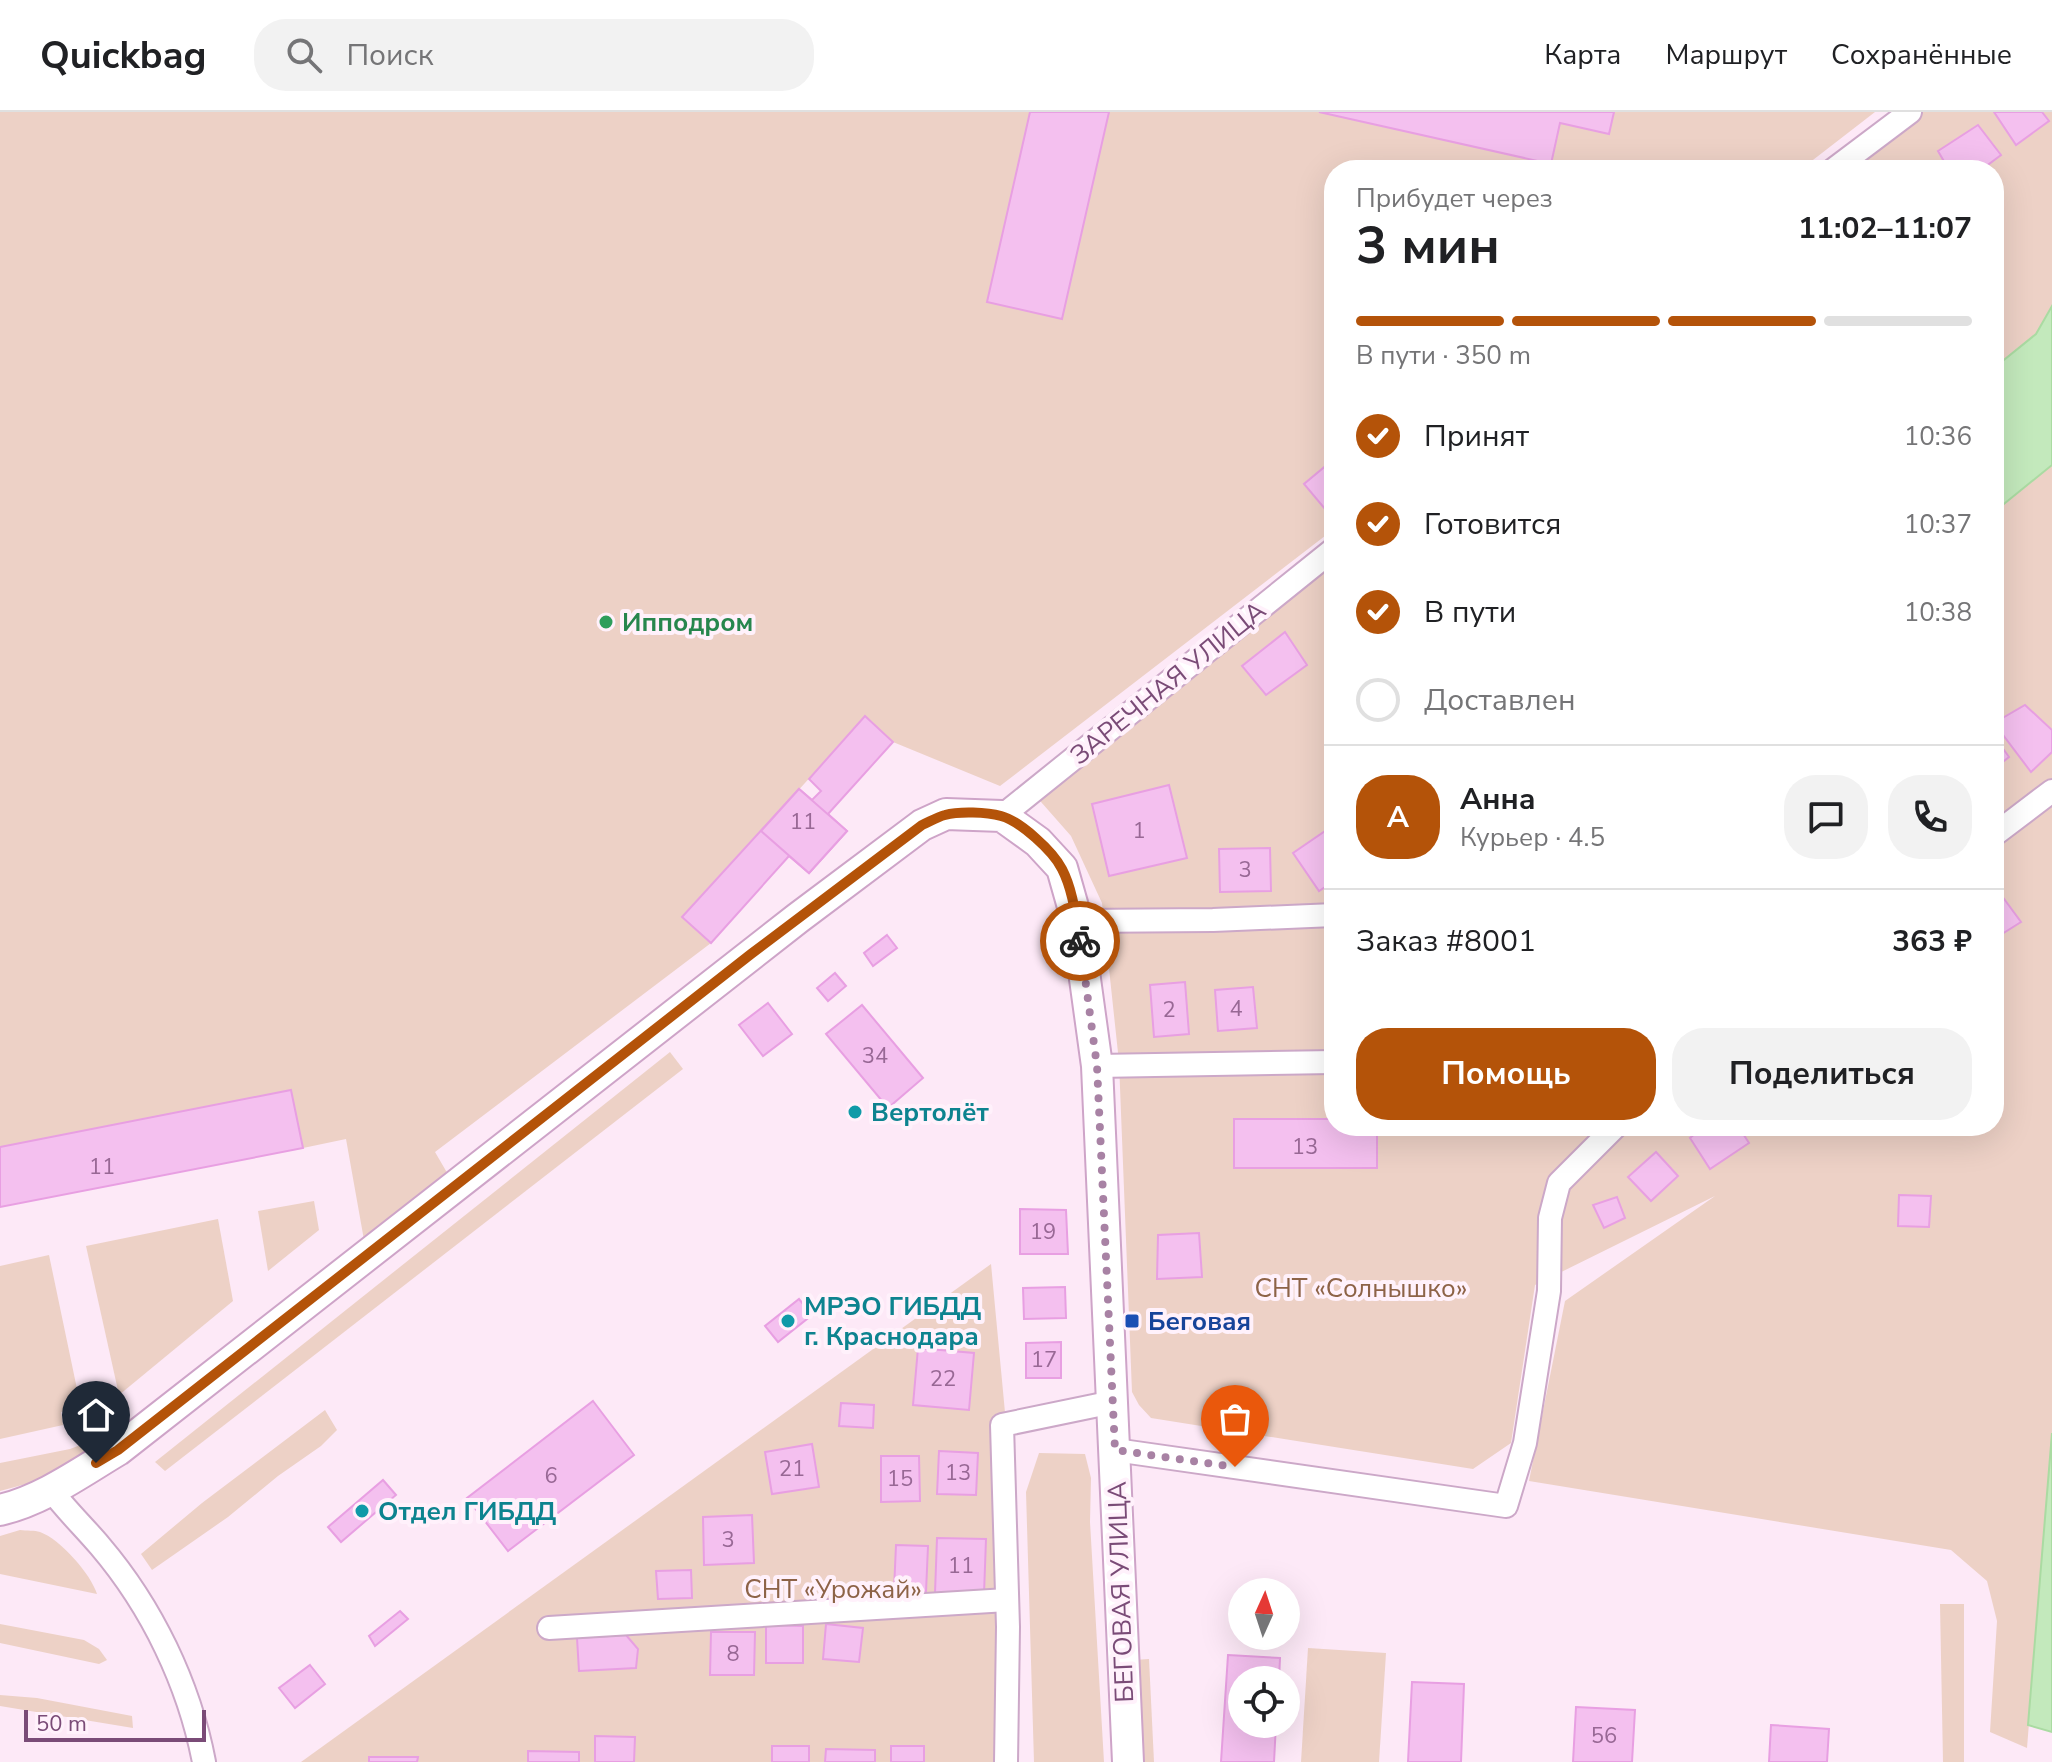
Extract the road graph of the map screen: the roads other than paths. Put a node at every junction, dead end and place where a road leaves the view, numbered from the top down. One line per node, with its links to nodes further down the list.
1 (1910, 112): 2 (street)
2 (1846, 160)
3 (1324, 557): 5 (street, ЗАРЕЧНАЯ УЛИЦА)
4 (2052, 791): 6 (street)
5 (1002, 816): 8 (street, БЕГОВАЯ УЛИЦА); 14 (street)
6 (2004, 827)
7 (1324, 915): 8 (street)
8 (1077, 921): 10 (street, БЕГОВАЯ УЛИЦА)
9 (1324, 1062): 10 (street)
10 (1097, 1066): 12 (street, БЕГОВАЯ УЛИЦА)
11 (1602, 1136): 13 (street)
12 (1113, 1402): 13 (street, БЕГОВАЯ УЛИЦА); 16 (street)
13 (1115, 1450): 20 (street, БЕГОВАЯ УЛИЦА)
14 (51, 1490): 15 (street); 18 (street)
15 (0, 1510)
16 (1007, 1600): 17 (street); 19 (street)
17 (549, 1628)
18 (204, 1762)
19 (1006, 1762)
20 (1128, 1762)

